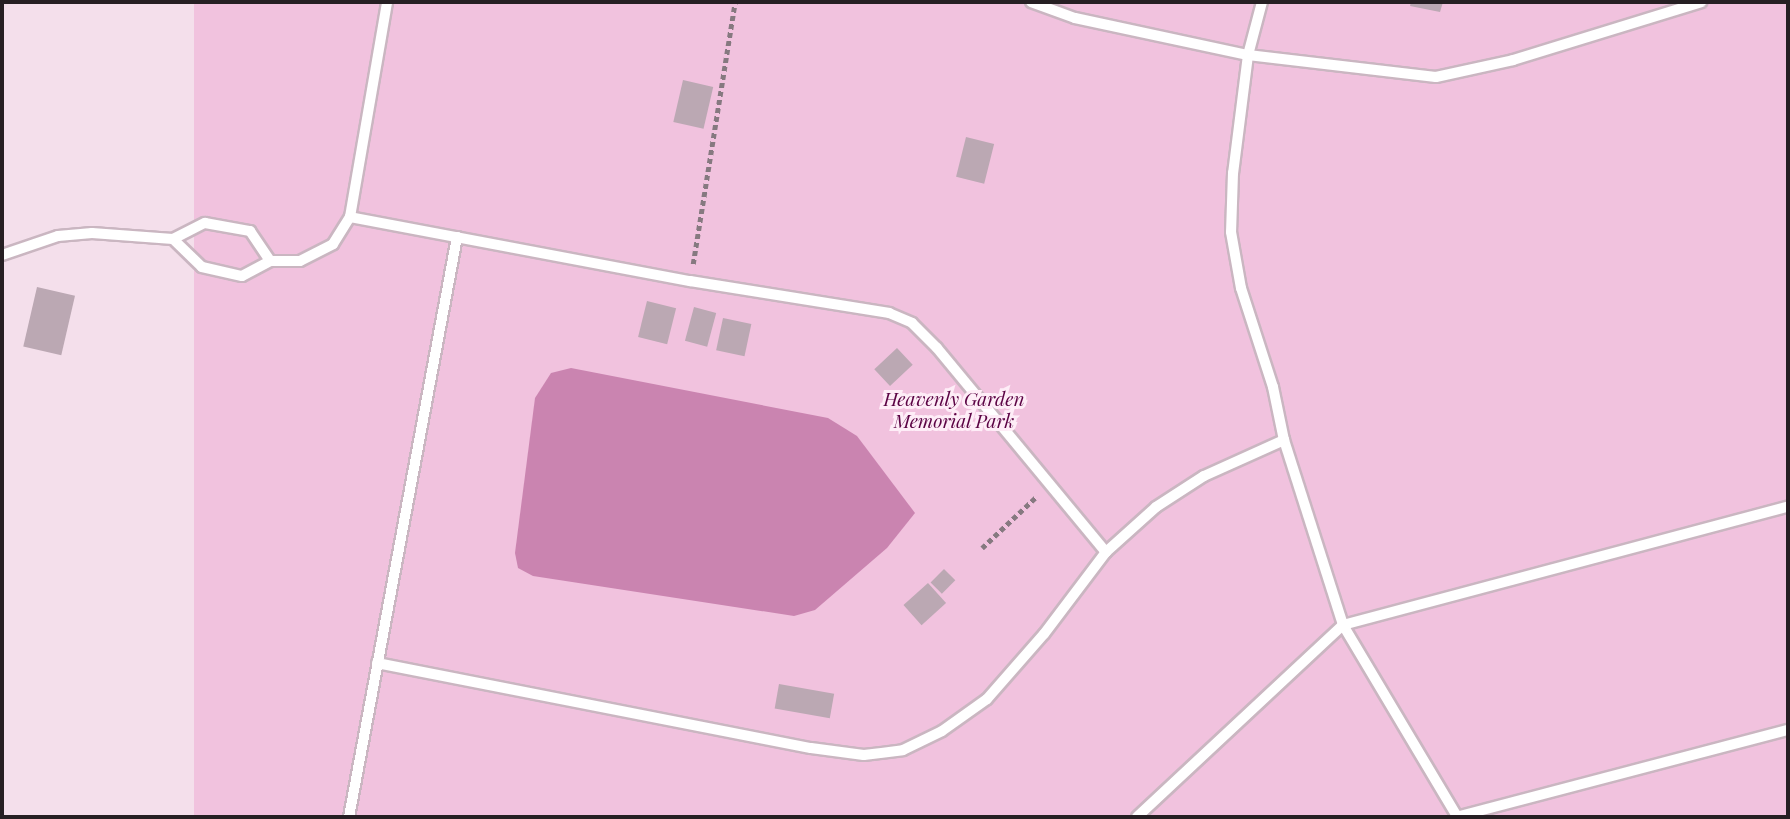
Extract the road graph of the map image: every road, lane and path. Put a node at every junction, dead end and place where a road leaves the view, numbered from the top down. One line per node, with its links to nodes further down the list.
1 (387, 2): 7 (lane)
2 (735, 2): 12 (path)
3 (1031, 2): 6 (lane)
4 (1262, 2): 6 (lane)
5 (1701, 2): 6 (lane)
6 (1248, 55): 13 (lane)
7 (350, 217): 8 (lane); 11 (lane)
8 (457, 237): 12 (lane); 19 (lane)
9 (173, 239): 10 (lane); 11 (lane); 11 (lane)
10 (2, 255)
11 (270, 261)
12 (690, 281): 14 (lane)
13 (1284, 440): 17 (lane); 18 (lane)
14 (1049, 485): 16 (path); 17 (lane)
15 (1788, 507): 18 (lane)
16 (982, 548)
17 (1106, 552): 19 (lane)
18 (1343, 625): 22 (lane); 23 (lane)
19 (377, 663): 21 (lane)
20 (1788, 730): 23 (lane)
21 (349, 817)
22 (1137, 817)
23 (1456, 817)

